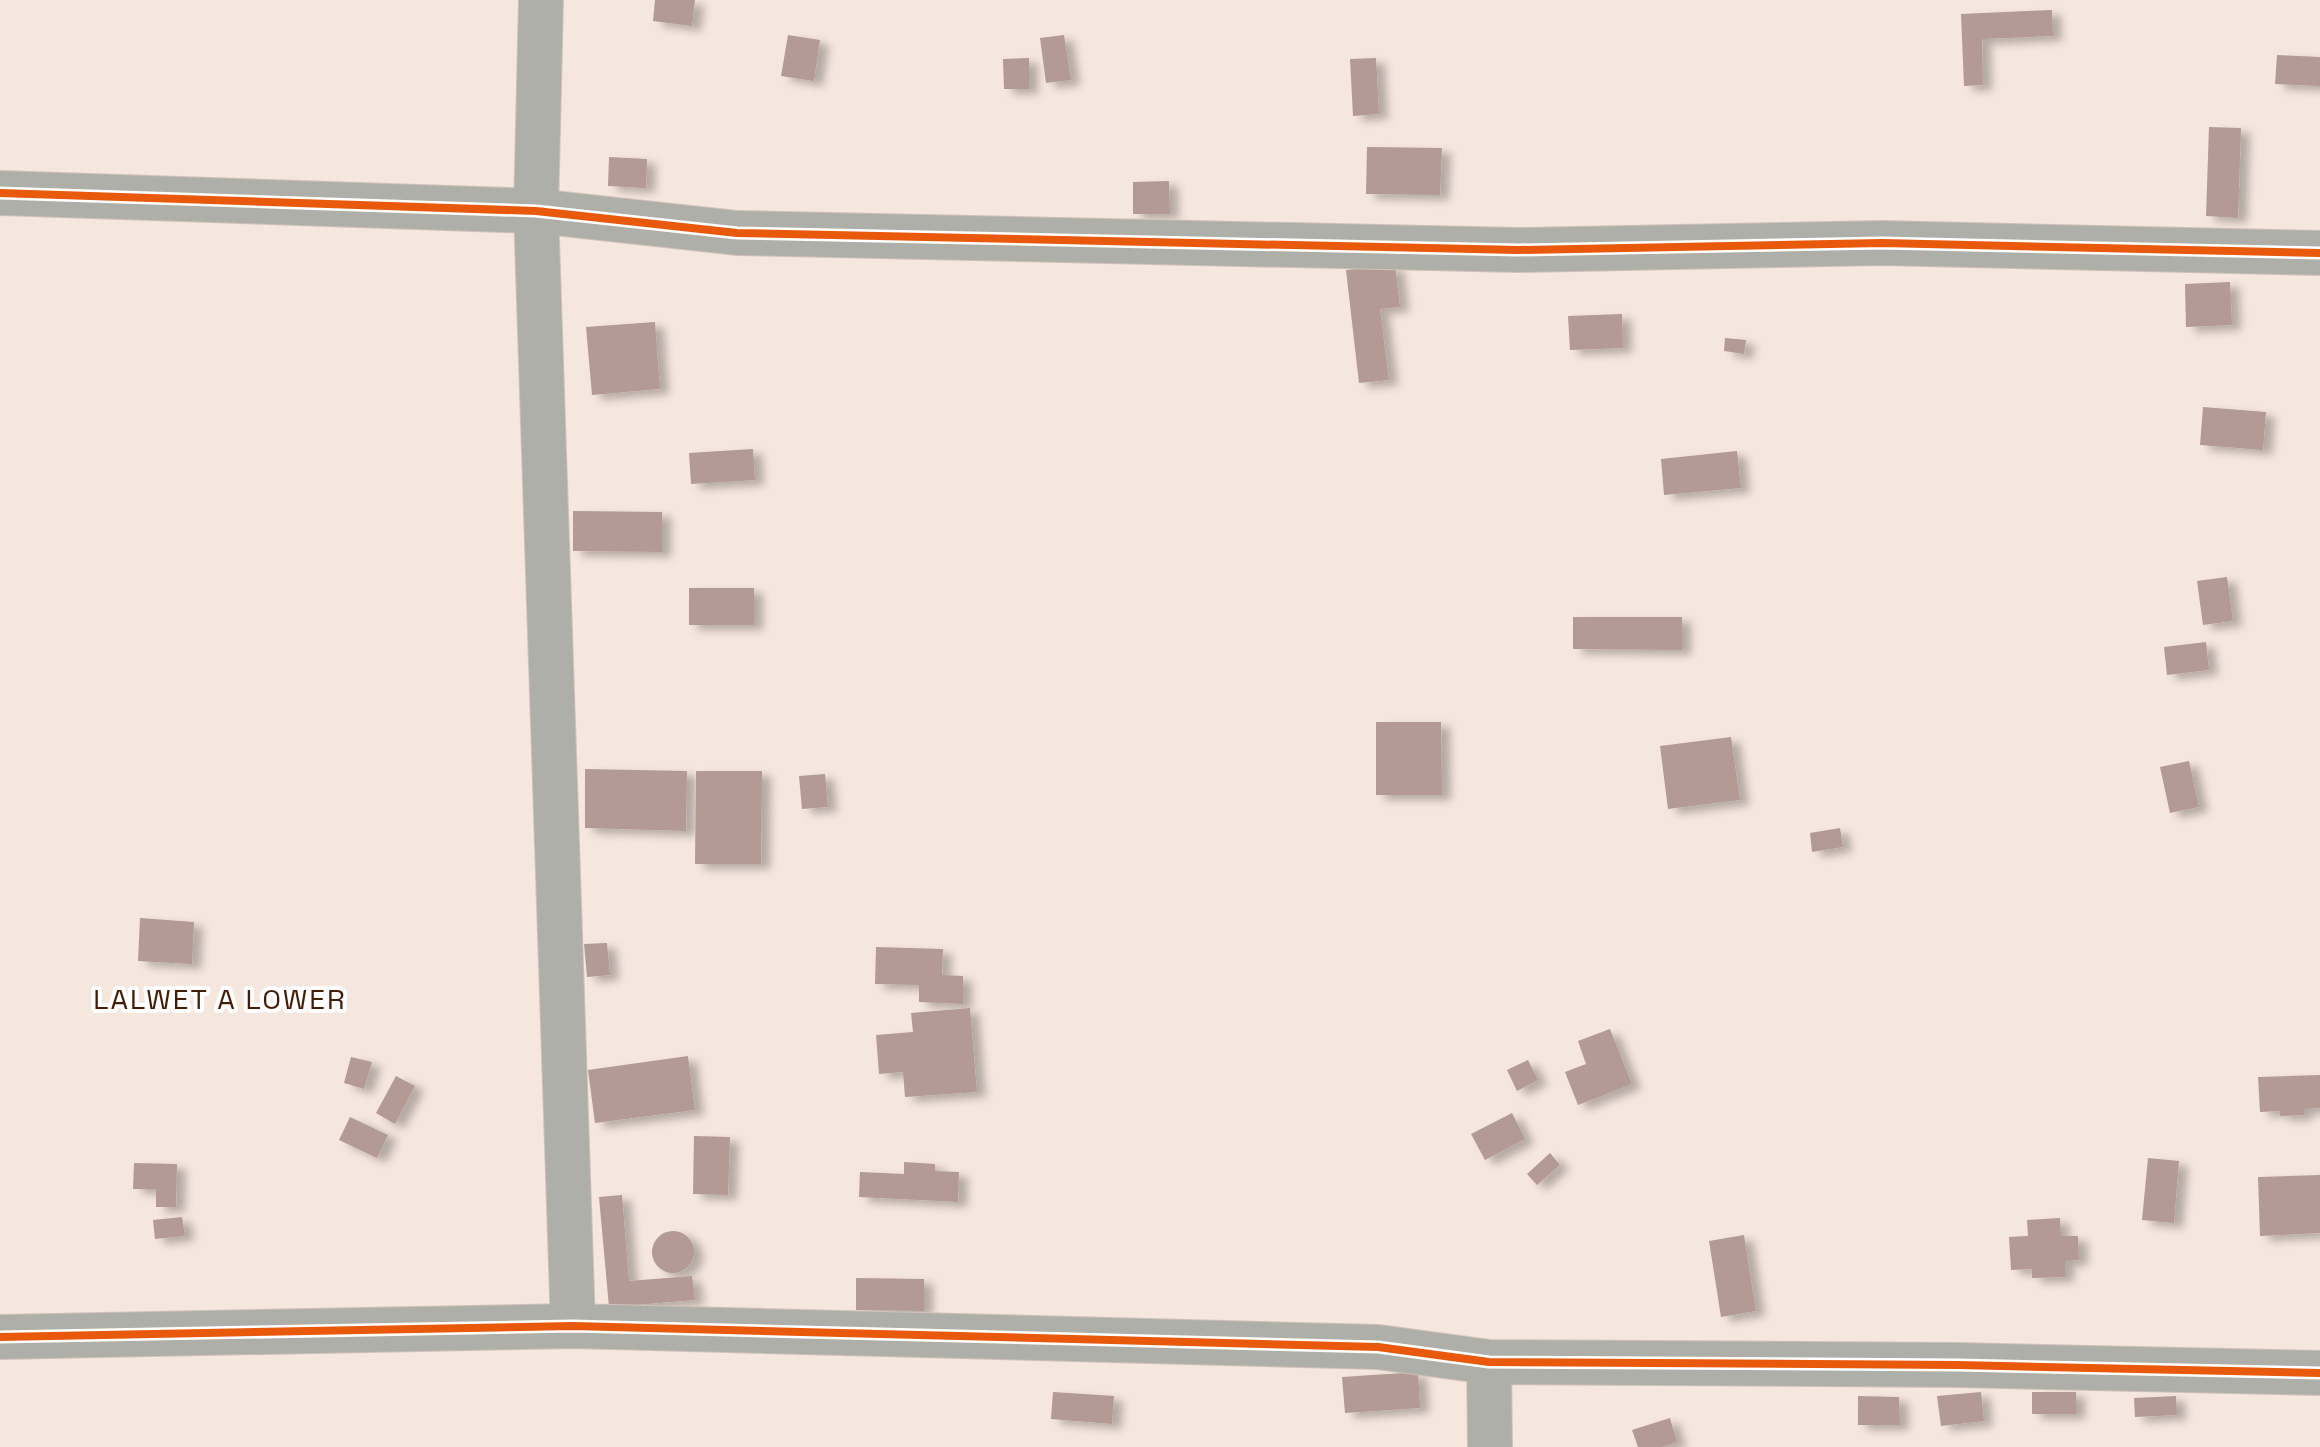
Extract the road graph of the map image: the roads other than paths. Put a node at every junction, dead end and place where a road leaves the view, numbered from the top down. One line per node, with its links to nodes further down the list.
1 (541, 0): 3 (street)
2 (0, 193): 3 (street)
3 (536, 211): 4 (street); 5 (street)
4 (2320, 253)
5 (573, 1326): 6 (street); 7 (street)
6 (0, 1337)
7 (1489, 1362): 8 (street); 9 (street)
8 (2320, 1373)
9 (1490, 1447)

